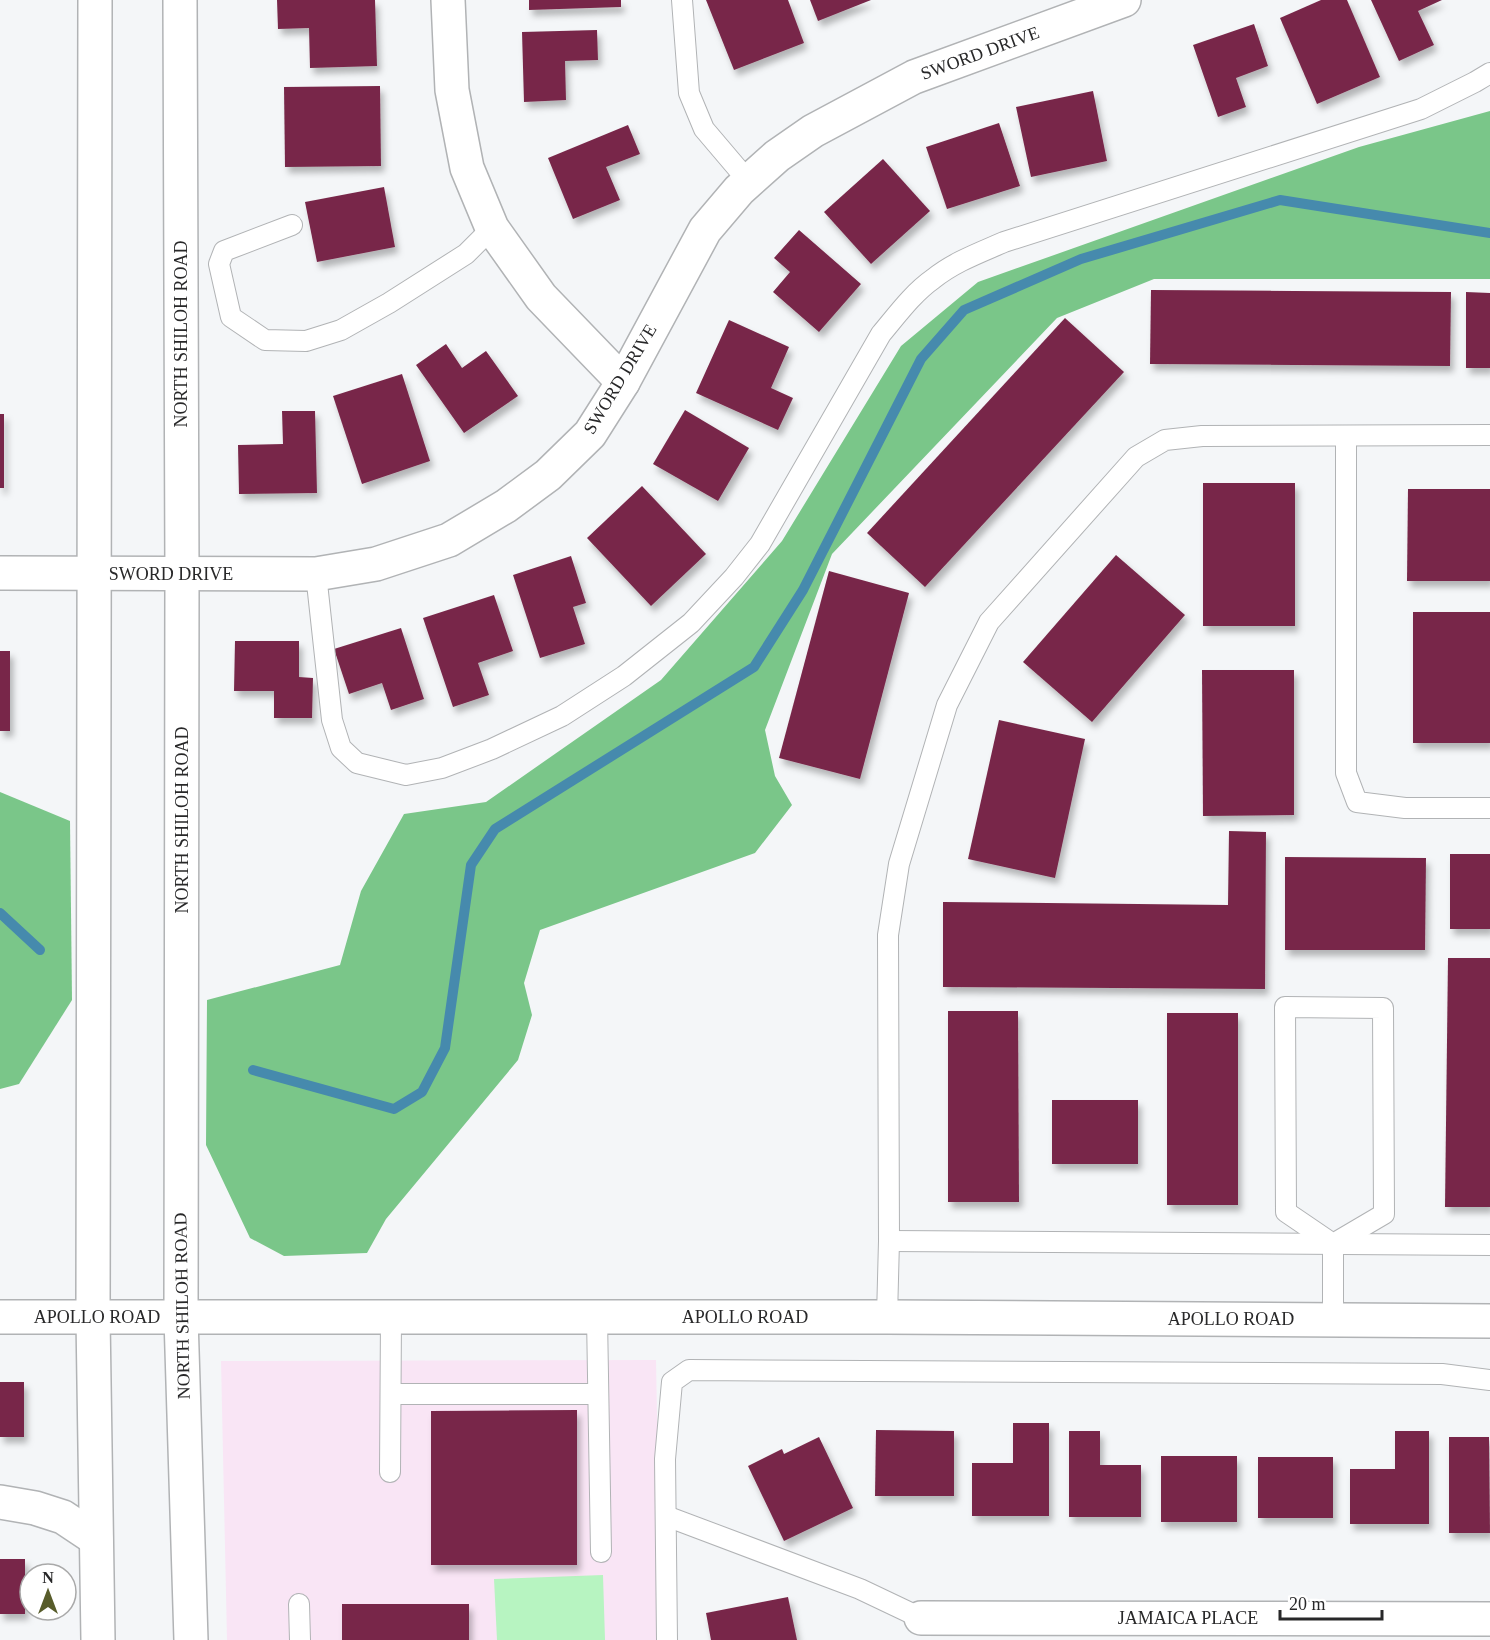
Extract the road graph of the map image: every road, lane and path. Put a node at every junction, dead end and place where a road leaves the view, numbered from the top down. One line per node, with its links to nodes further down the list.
1 (95, 0): 15 (street)
2 (180, 0): 16 (street, NORTH SHILOH ROAD)
3 (448, 0): 10 (street)
4 (682, 0): 8 (lane)
5 (1124, 0): 6 (street, SWORD DRIVE)
6 (1090, 6): 8 (street, SWORD DRIVE)
7 (1490, 73): 17 (lane)
8 (748, 182): 11 (street, SWORD DRIVE)
9 (292, 225): 10 (lane)
10 (492, 228): 11 (street)
11 (623, 382): 17 (street, SWORD DRIVE)
12 (1490, 435): 13 (lane)
13 (1346, 436): 18 (lane); 19 (lane)
14 (0, 573): 15 (street, SWORD DRIVE)
15 (93, 573): 16 (street, SWORD DRIVE); 26 (street)
16 (182, 574): 17 (street, SWORD DRIVE); 27 (street, NORTH SHILOH ROAD)
17 (316, 574)
18 (1490, 808)
19 (889, 1241): 20 (lane); 25 (lane)
20 (1333, 1244): 20 (lane); 21 (lane); 28 (lane)
21 (1490, 1245)
22 (0, 1317): 26 (street, APOLLO ROAD)
23 (391, 1317): 24 (street, APOLLO ROAD); 27 (street, APOLLO ROAD); 31 (lane)
24 (597, 1317): 25 (street, APOLLO ROAD); 32 (lane)
25 (887, 1317): 28 (street, APOLLO ROAD)
26 (93, 1318): 27 (street, APOLLO ROAD); 36 (street)
27 (181, 1318): 42 (street, NORTH SHILOH ROAD)
28 (1333, 1319): 29 (street, APOLLO ROAD)
29 (1490, 1321)
30 (1490, 1380): 35 (lane)
31 (391, 1394): 32 (lane); 33 (lane)
32 (598, 1394): 37 (lane)
33 (390, 1472)
34 (0, 1502): 36 (street)
35 (666, 1516): 39 (lane); 44 (lane)
36 (96, 1539): 41 (street)
37 (601, 1552)
38 (299, 1604): 43 (lane)
39 (921, 1618): 40 (street, JAMAICA PLACE)
40 (1490, 1619)
41 (98, 1640)
42 (191, 1640)
43 (300, 1640)
44 (668, 1640)

